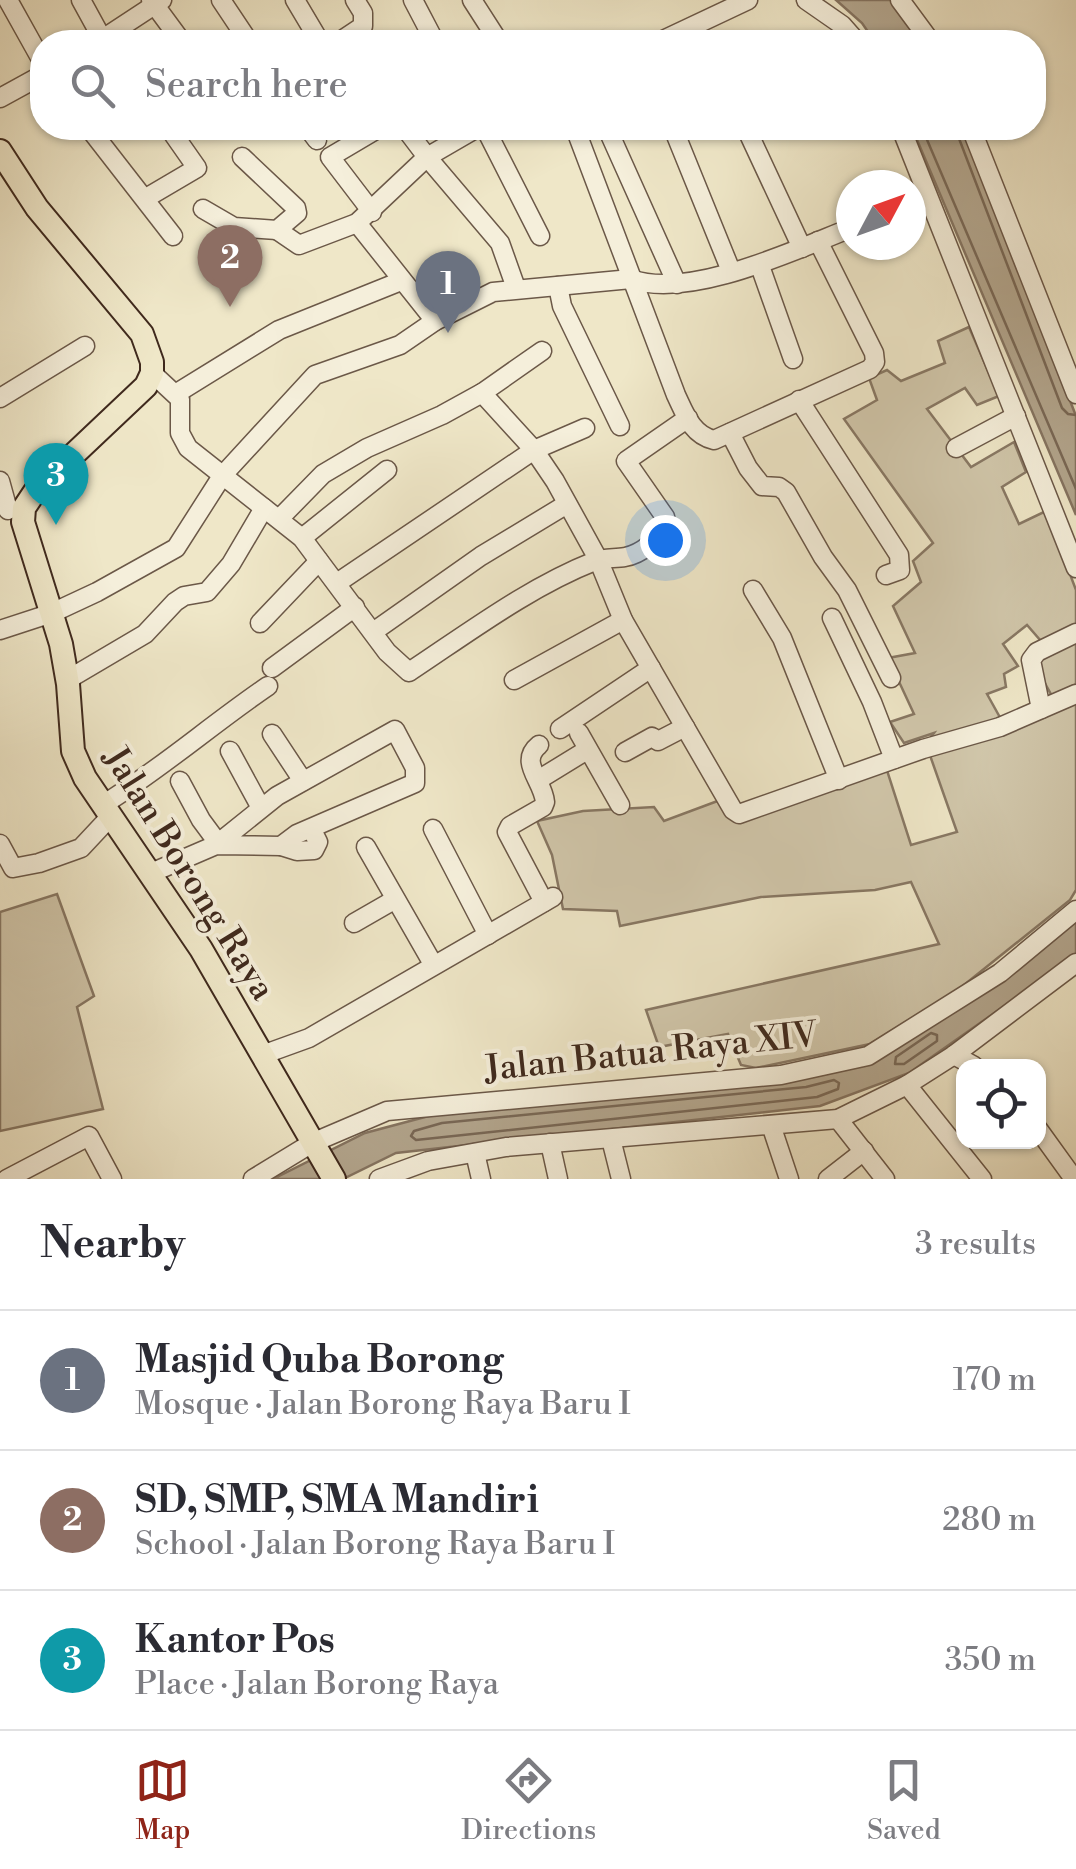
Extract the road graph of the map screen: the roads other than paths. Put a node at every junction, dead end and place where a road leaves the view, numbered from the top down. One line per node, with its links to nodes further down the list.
1 (8, 0): 23 (street)
2 (81, 0): 12 (street)
3 (221, 0): 15 (street)
4 (295, 0): 16 (street)
5 (355, 0): 17 (street)
6 (413, 0): 18 (street)
7 (472, 0): 19 (street)
8 (748, 0): 20 (street)
9 (806, 0): 21 (street)
10 (900, 0): 22 (street)
11 (156, 1): 13 (street); 14 (street)
12 (96, 30)
13 (118, 30)
14 (174, 30)
15 (240, 30)
16 (313, 30)
17 (357, 30)
18 (429, 30)
19 (491, 30)
20 (684, 30)
21 (846, 30)
22 (922, 30)
23 (30, 39)
24 (30, 81): 25 (street)
25 (0, 98)
26 (99, 140): 42 (street)
27 (177, 140): 42 (street)
28 (357, 140): 45 (street)
29 (415, 140): 40 (street)
30 (456, 140): 40 (street)
31 (481, 140): 49 (street)
32 (579, 140): 53 (street)
33 (612, 140): 55 (street)
34 (678, 140): 52 (street)
35 (753, 140): 50 (street)
36 (904, 140): 41 (street)
37 (976, 140): 65 (street)
38 (0, 151): 62 (main road)
39 (242, 156): 46 (street)
40 (427, 157): 45 (street); 57 (street)
41 (911, 170)
42 (146, 198): 48 (street)
43 (203, 209): 46 (street)
44 (926, 217): 68 (street)
45 (365, 218): 46 (street); 54 (street)
46 (277, 230)
47 (836, 234): 50 (street)
48 (173, 236)
49 (540, 236)
50 (810, 245): 51 (street); 67 (street)
51 (760, 266): 52 (street); 61 (street)
52 (731, 270): 55 (street)
53 (631, 279): 55 (street); 56 (street); 69 (street)
54 (401, 280): 58 (street); 63 (street)
55 (677, 284)
56 (558, 286): 57 (street); 70 (street)
57 (516, 288): 58 (street)
58 (435, 321): 76 (street)
59 (85, 346): 66 (street)
60 (542, 351): 64 (street)
61 (793, 359)
62 (152, 373): 63 (street); 79 (main road)
63 (177, 393): 76 (street)
64 (482, 393): 74 (street); 80 (street)
65 (1076, 394)
66 (0, 398)
67 (799, 400): 72 (street); 85 (street)
68 (1016, 416): 73 (street); 84 (street)
69 (688, 418): 72 (street); 82 (street)
70 (620, 426)
71 (585, 428): 74 (street)
72 (730, 433): 97 (street)
73 (956, 448)
74 (534, 450): 78 (street); 86 (street)
75 (386, 470): 81 (street)
76 (222, 476): 80 (street); 89 (street)
77 (0, 481): 79 (street)
78 (567, 504): 82 (street); 94 (street)
79 (11, 510): 89 (main road, Jalan Borong Raya)
80 (271, 513): 81 (street); 98 (street)
81 (302, 538): 83 (street)
82 (598, 559): 91 (street); 94 (street)
83 (320, 561): 86 (street); 92 (street)
84 (1076, 568)
85 (886, 575)
86 (337, 584): 88 (street)
87 (753, 590): 110 (street)
88 (355, 607): 94 (street); 115 (street)
89 (52, 613): 93 (street); 98 (main road, Jalan Borong Raya)
90 (832, 618): 108 (street)
91 (623, 620): 96 (street); 99 (street)
92 (260, 623)
93 (0, 630)
94 (372, 632)
95 (1076, 633): 101 (street)
96 (651, 668): 102 (street); 104 (street)
97 (891, 678)
98 (68, 680): 115 (main road, Jalan Borong Raya)
99 (514, 680)
100 (1076, 694): 101 (street)
101 (1041, 710): 108 (street)
102 (685, 726): 107 (street); 110 (street)
103 (272, 734): 112 (street)
104 (575, 737): 109 (street); 113 (street)
105 (539, 745): 109 (street)
106 (230, 751): 114 (street)
107 (624, 752)
108 (894, 760): 110 (street)
109 (538, 780): 124 (street)
110 (839, 780)
111 (180, 781): 118 (street)
112 (303, 781): 114 (street); 118 (street)
113 (620, 805)
114 (261, 808): 118 (street)
115 (107, 811): 117 (street); 120 (main road, Jalan Borong Raya)
116 (432, 829): 124 (street)
117 (0, 844)
118 (217, 844): 120 (street)
119 (366, 848): 121 (street)
120 (151, 872): 127 (main road, Jalan Borong Raya)
121 (394, 900): 123 (street); 126 (street)
122 (1076, 910): 137 (street, Jalan Batua Raya XIV)
123 (354, 922)
124 (488, 935): 126 (street)
125 (1076, 963): 128 (street)
126 (434, 964): 127 (street)
127 (262, 1055): 137 (main road, Jalan Borong Raya)
128 (954, 1055): 129 (street); 130 (street)
129 (961, 1059)
130 (906, 1085): 131 (street); 152 (street)
131 (838, 1119): 132 (street); 138 (street)
132 (771, 1125): 133 (street); 149 (street)
133 (611, 1140): 135 (street); 148 (street)
134 (1046, 1141): 153 (street)
135 (550, 1143): 139 (street); 147 (street)
136 (95, 1145): 140 (street); 141 (street); 142 (street)
137 (314, 1148): 143 (street, Jalan Batua Raya XIV); 144 (main road, Jalan Borong Raya)
138 (864, 1152): 150 (street); 151 (street)
139 (475, 1153): 145 (street); 146 (street)
140 (40, 1176)
141 (7, 1179)
142 (112, 1179)
143 (253, 1179)
144 (334, 1179)
145 (379, 1179)
146 (481, 1179)
147 (558, 1179)
148 (621, 1179)
149 (789, 1179)
150 (828, 1179)
151 (885, 1179)
152 (982, 1179)
153 (1074, 1179)

